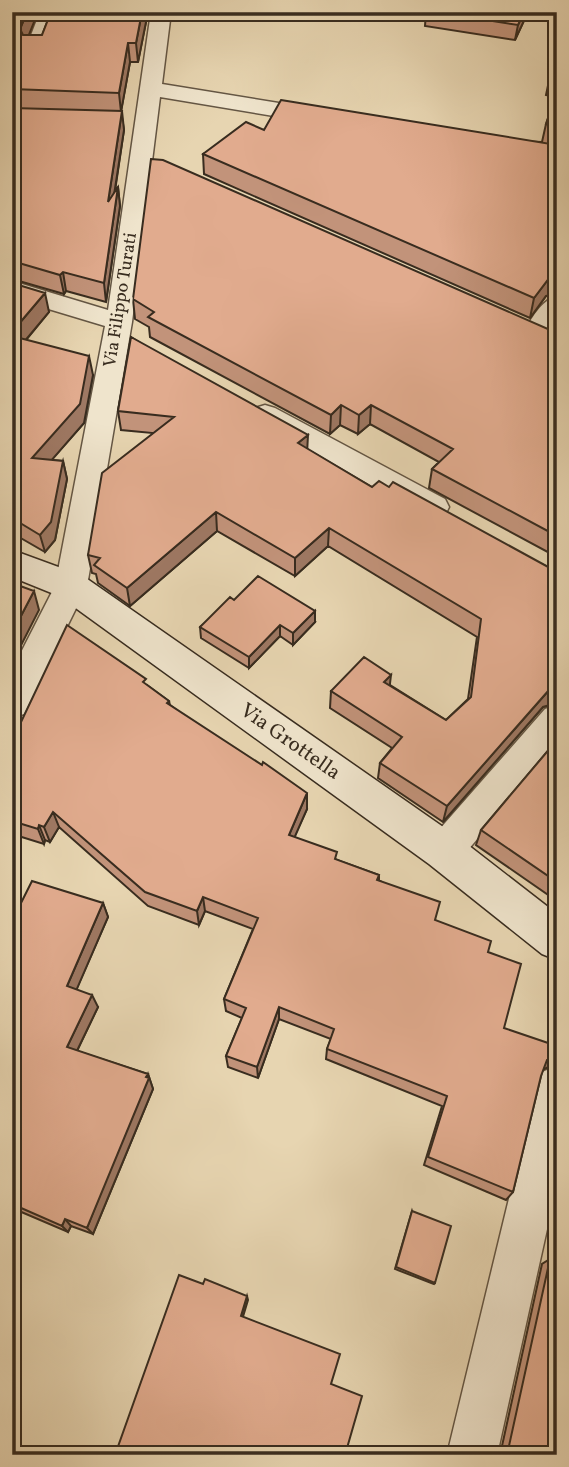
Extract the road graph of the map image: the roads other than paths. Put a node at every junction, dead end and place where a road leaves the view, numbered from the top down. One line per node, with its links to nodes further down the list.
1 (50, 12): 3 (street)
2 (161, 12): 4 (street, Via Filippo Turati)
3 (36, 48)
4 (151, 89): 5 (street); 7 (street, Via Filippo Turati)
5 (340, 120)
6 (120, 121): 7 (street)
7 (146, 122): 8 (street, Via Filippo Turati)
8 (142, 157): 9 (street); 13 (street, Via Filippo Turati)
9 (167, 169)
10 (12, 289): 13 (street)
11 (557, 304): 14 (street)
12 (511, 322): 14 (street)
13 (126, 334): 18 (street, Via Filippo Turati)
14 (546, 338)
15 (239, 400): 16 (street)
16 (459, 521)
17 (12, 563): 18 (street, Via Grottella)
18 (71, 586): 19 (street, Via Filippo Turati); 21 (street, Via Grottella)
19 (12, 704)
20 (557, 719): 21 (street)
21 (444, 851): 22 (street, Via Grottella)
22 (557, 940)
23 (557, 1087): 24 (street)
24 (472, 1455)

